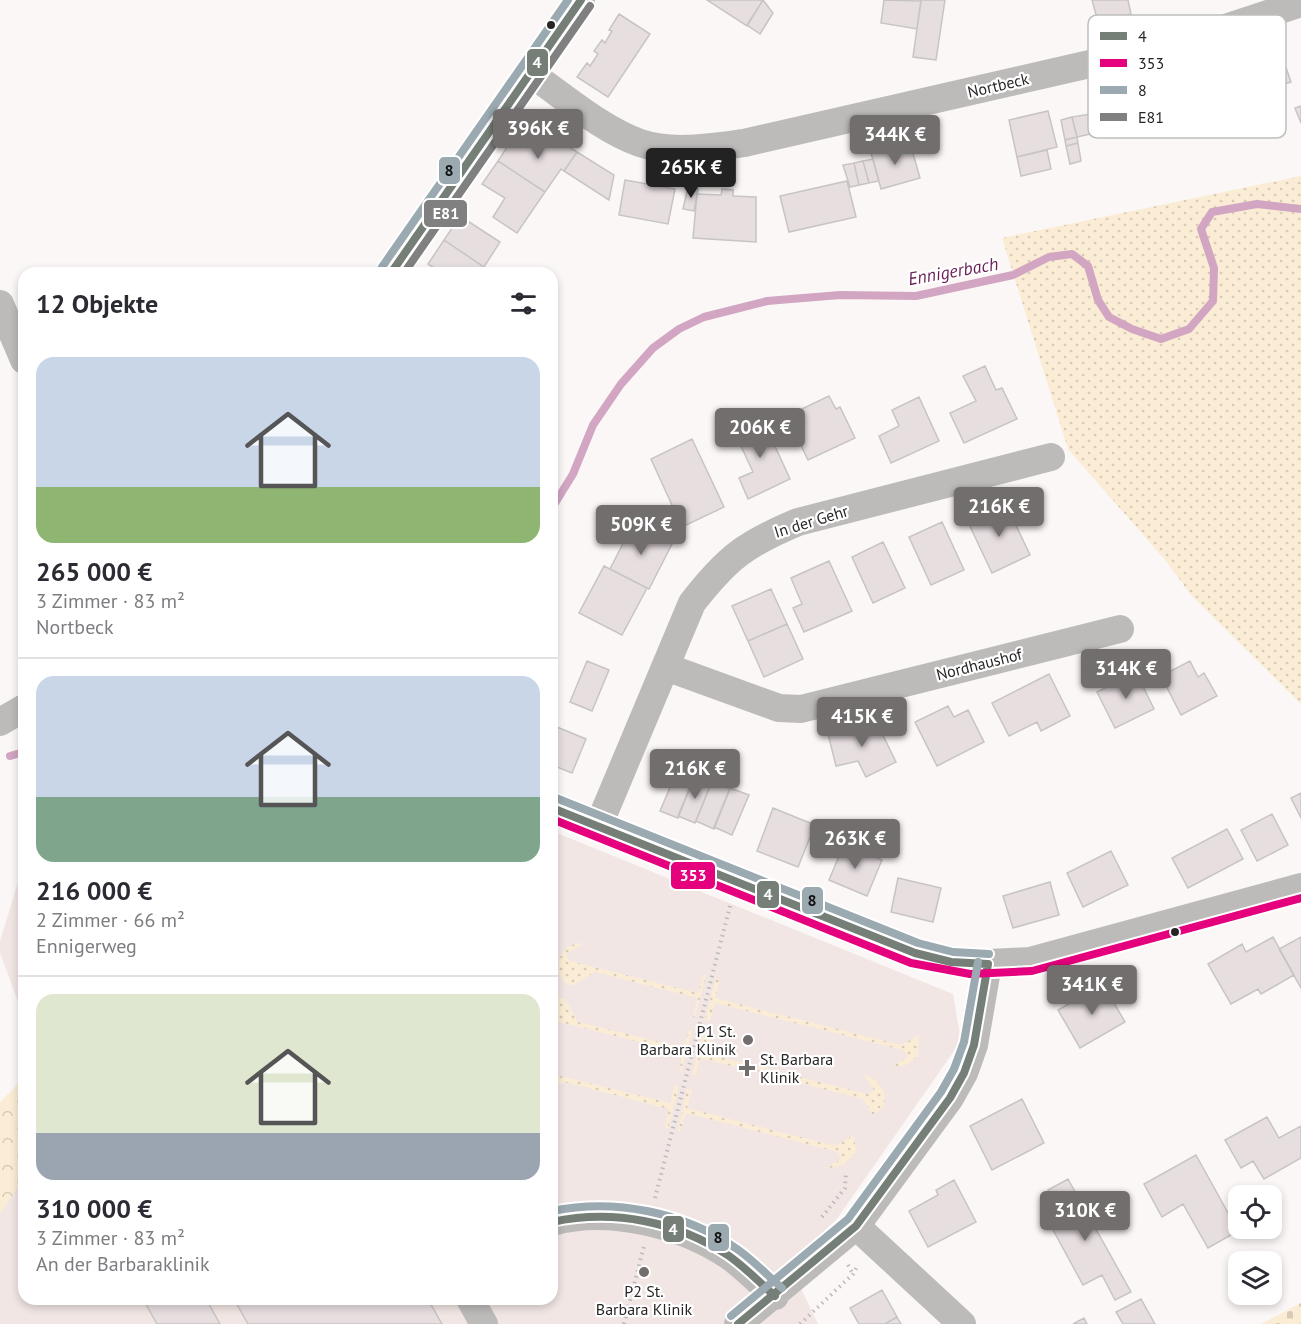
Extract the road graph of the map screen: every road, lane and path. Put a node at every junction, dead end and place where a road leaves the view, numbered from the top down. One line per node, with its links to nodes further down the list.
1 (581, 0): 5 (street)
2 (1301, 3): 3 (street, Nortbeck)
3 (1265, 15)
4 (1088, 64): 5 (street, Nortbeck)
5 (531, 74): 6 (street)
6 (395, 267)
7 (0, 304): 8 (street)
8 (18, 346)
9 (1051, 457): 11 (street, In der Gehr)
10 (1120, 630): 11 (street, Nordhaushof)
11 (666, 667): 15 (street, In der Gehr)
12 (18, 712): 13 (street)
13 (0, 722)
14 (558, 810): 15 (street)
15 (598, 827): 16 (street)
16 (737, 882): 18 (street); 20 (path)
17 (1301, 887): 18 (street)
18 (988, 964): 21 (street)
19 (558, 1221): 20 (street)
20 (650, 1223): 22 (street); 25 (path)
21 (864, 1234): 22 (street); 27 (path); 28 (street)
22 (775, 1296): 26 (street)
23 (473, 1305): 24 (street)
24 (484, 1324)
25 (624, 1324)
26 (738, 1324)
27 (800, 1324)
28 (962, 1324)

